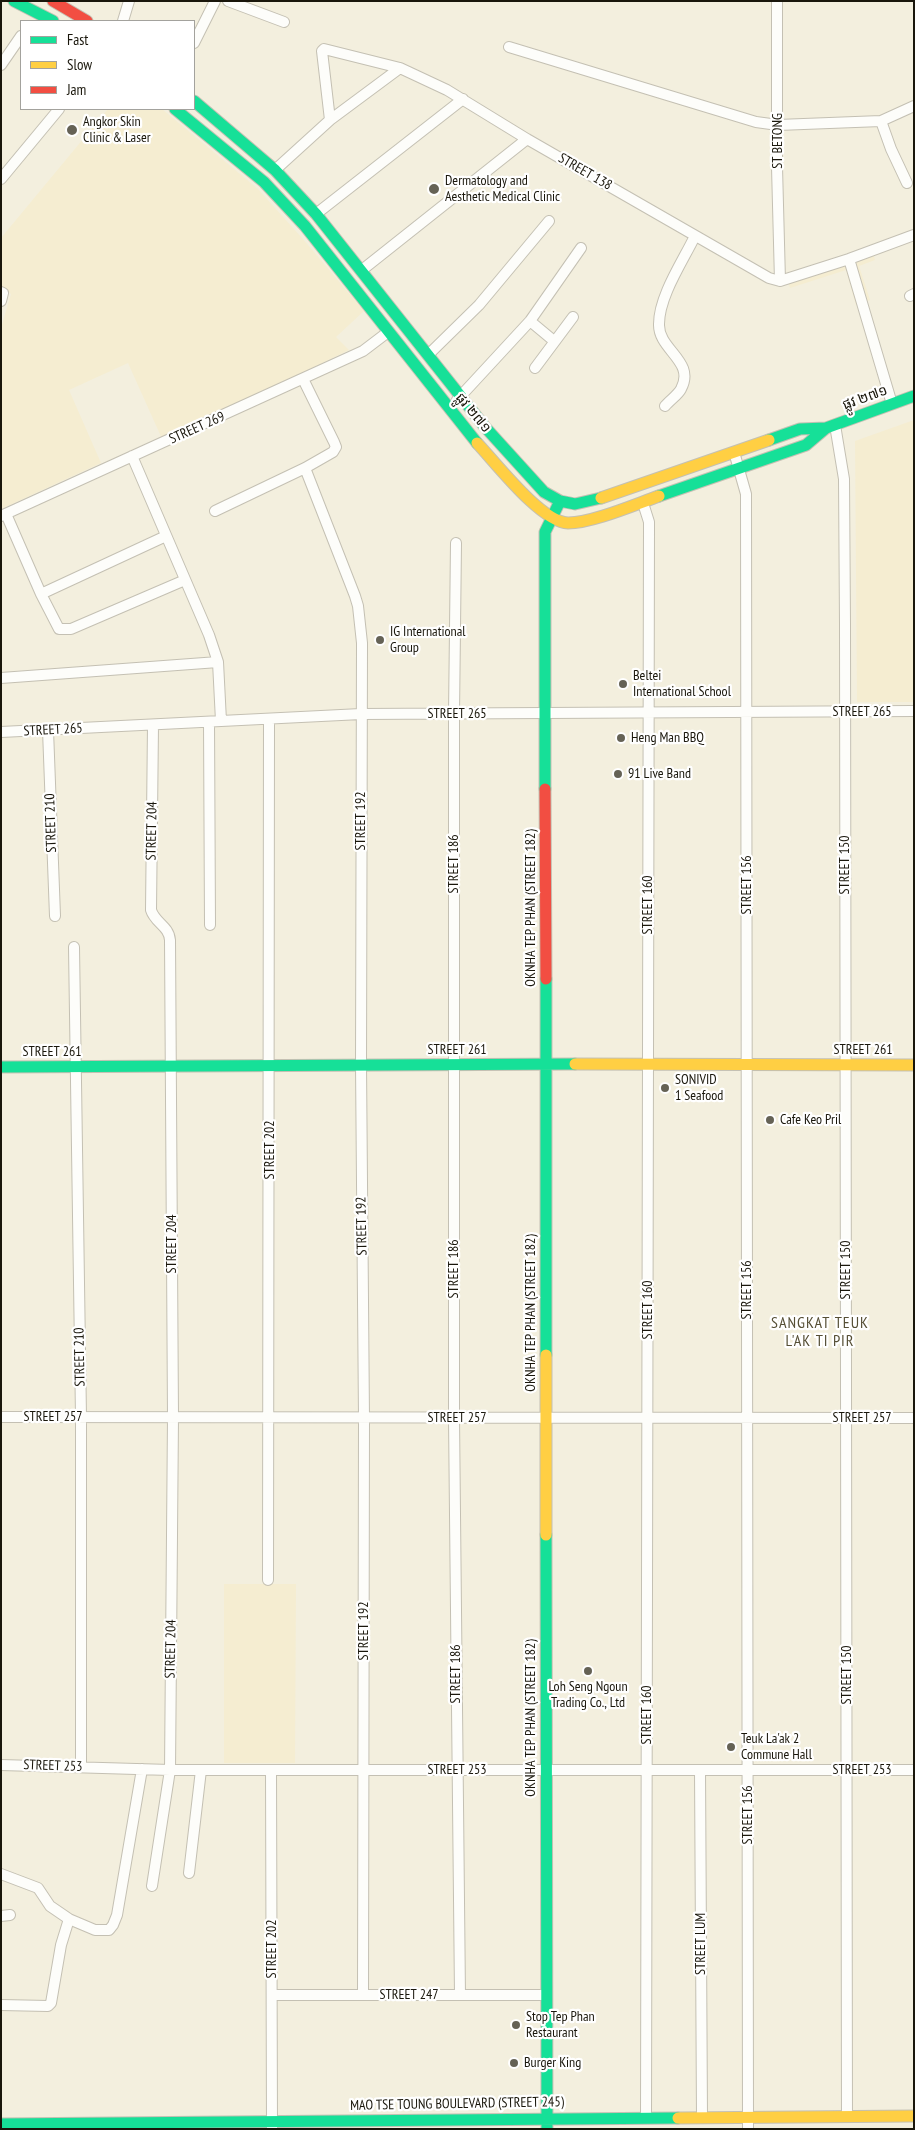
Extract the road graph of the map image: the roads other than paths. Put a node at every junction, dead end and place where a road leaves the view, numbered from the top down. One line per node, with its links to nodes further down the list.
1 (14, 1): 7 (main road)
2 (53, 1): 9 (main road)
3 (129, 1): 10 (street)
4 (214, 1): 13 (street)
5 (228, 1): 11 (street)
6 (777, 1): 24 (street, ST BETONG)
7 (34, 17): 8 (main road)
8 (48, 20)
9 (85, 20)
10 (122, 20)
11 (284, 22)
12 (20, 37): 15 (street)
13 (195, 41)
14 (509, 47): 24 (street)
15 (1, 65)
16 (400, 68): 17 (street, STREET 138); 22 (street); 22 (street, STREET 138)
17 (463, 99): 25 (street, STREET 138); 29 (street)
18 (195, 102): 26 (main road, ផ្លូវ ២៧១)
19 (914, 106): 23 (street)
20 (58, 110): 27 (street)
21 (176, 110): 41 (main road, ផ្លូវ ២៧១)
22 (330, 120): 26 (street)
23 (881, 121): 24 (street); 28 (street)
24 (778, 125): 36 (street, ST BETONG)
25 (527, 139): 32 (street, STREET 138); 35 (street)
26 (275, 170): 29 (main road, ផ្លូវ ២៧១)
27 (1, 179)
28 (907, 183)
29 (316, 214): 35 (main road, ផ្លូវ ២៧១)
30 (549, 221): 43 (street)
31 (914, 235): 34 (street)
32 (695, 236): 36 (street, STREET 138); 49 (street)
33 (580, 248): 40 (street)
34 (849, 259): 36 (street); 48 (street)
35 (362, 270): 43 (main road, ផ្លូវ ២៧១)
36 (780, 281)
37 (1, 292): 38 (street)
38 (1, 301)
39 (573, 317): 42 (street)
40 (530, 321): 42 (street); 46 (street)
41 (388, 332): 45 (street, STREET 269); 50 (main road, ផ្លូវ ២៧១)
42 (554, 341): 44 (street)
43 (428, 355): 46 (main road, ផ្លូវ ២៧១)
44 (534, 368)
45 (302, 379): 53 (street, STREET 269); 54 (street)
46 (461, 396): 50 (street); 56 (main road, ផ្លូវ ២៧១)
47 (914, 396): 48 (main road, ផ្លូវ ២៧១)
48 (892, 404): 51 (main road, ផ្លូវ ២៧១)
49 (665, 406)
50 (448, 408): 60 (main road, ផ្លូវ ២៧១)
51 (831, 426): 52 (main road, ផ្លូវ ២៧១); 55 (main road, ផ្លូវ ២៧១); 69 (street, STREET 150)
52 (734, 452): 55 (street, STREET 156); 56 (main road, ផ្លូវ ២៧១)
53 (132, 456): 59 (street, STREET 269); 61 (street)
54 (305, 468): 58 (street); 72 (street, STREET 192)
55 (739, 469): 57 (main road, ផ្លូវ ២៧១); 68 (street, STREET 156)
56 (560, 501): 60 (main road, OKNHA TEP PHAN (STREET 182))
57 (643, 503): 60 (main road, ផ្លូវ ២៧១); 71 (street, STREET 160)
58 (215, 511)
59 (4, 515): 64 (street)
60 (552, 518): 70 (main road, OKNHA TEP PHAN (STREET 182))
61 (166, 536): 63 (street); 64 (street)
62 (456, 542): 73 (street, STREET 186)
63 (185, 580): 64 (street); 65 (street)
64 (41, 594)
65 (218, 662): 66 (street); 75 (street)
66 (1, 678)
67 (914, 711): 69 (street, STREET 265)
68 (747, 712): 69 (street, STREET 265); 71 (street, STREET 265); 86 (street, STREET 156)
69 (845, 712): 87 (street, STREET 150)
70 (546, 713): 71 (street, STREET 265); 73 (street, STREET 265); 84 (main road, OKNHA TEP PHAN (STREET 182))
71 (649, 713): 85 (street, STREET 160)
72 (361, 714): 73 (street, STREET 265); 74 (street, STREET 265); 91 (street, STREET 192)
73 (454, 714): 83 (street, STREET 186)
74 (269, 719): 75 (street, STREET 265); 90 (street, STREET 202)
75 (221, 721): 76 (street, STREET 265)
76 (209, 722): 77 (street, STREET 265); 81 (street)
77 (153, 725): 78 (street, STREET 265); 89 (street, STREET 204)
78 (48, 730): 79 (street, STREET 265); 80 (street, STREET 210)
79 (1, 732)
80 (55, 916)
81 (210, 925)
82 (74, 947): 93 (street, STREET 210)
83 (454, 1065): 84 (main road, STREET 261); 91 (main road, STREET 261); 99 (street, STREET 186)
84 (546, 1065): 85 (main road, STREET 261); 100 (main road, OKNHA TEP PHAN (STREET 182))
85 (648, 1065): 86 (main road, STREET 261); 101 (street, STREET 160)
86 (747, 1065): 87 (main road, STREET 261); 102 (street, STREET 156)
87 (846, 1065): 88 (main road, STREET 261); 103 (street, STREET 150)
88 (914, 1065)
89 (171, 1066): 90 (main road, STREET 261); 93 (main road, STREET 261); 96 (street, STREET 204)
90 (270, 1066): 91 (main road, STREET 261); 97 (street, STREET 202)
91 (361, 1066): 98 (street, STREET 192)
92 (1, 1067): 93 (main road, STREET 261)
93 (76, 1067): 95 (street, STREET 210)
94 (1, 1417): 95 (street, STREET 257)
95 (81, 1417): 96 (street, STREET 257); 107 (street, STREET 210)
96 (173, 1417): 97 (street, STREET 257); 109 (street, STREET 204)
97 (270, 1417): 98 (street, STREET 257); 105 (street, STREET 202)
98 (364, 1418): 99 (street, STREET 257); 112 (street, STREET 192)
99 (454, 1418): 100 (street, STREET 257); 113 (street, STREET 186)
100 (546, 1418): 101 (street, STREET 257); 114 (main road, OKNHA TEP PHAN (STREET 182))
101 (648, 1418): 102 (street, STREET 257); 115 (street, STREET 160)
102 (747, 1418): 103 (street, STREET 257); 117 (street, STREET 156)
103 (846, 1418): 104 (street, STREET 257); 118 (street, STREET 150)
104 (914, 1418)
105 (268, 1580)
106 (1, 1765): 107 (street, STREET 253)
107 (81, 1767): 108 (street, STREET 253)
108 (142, 1769): 109 (street, STREET 253); 123 (street)
109 (170, 1770): 110 (street, STREET 253); 122 (street, STREET 204)
110 (201, 1770): 111 (street, STREET 253); 120 (street)
111 (271, 1770): 112 (street, STREET 253); 124 (street, STREET 202)
112 (364, 1770): 113 (street, STREET 253); 125 (street, STREET 192)
113 (457, 1770): 114 (street, STREET 253); 126 (street, STREET 186)
114 (546, 1770): 115 (street, STREET 253); 127 (main road, OKNHA TEP PHAN (STREET 182))
115 (647, 1770): 116 (street, STREET 253); 133 (street, STREET 160)
116 (700, 1770): 117 (street, STREET 253); 130 (street, STREET LUM)
117 (748, 1770): 118 (street, STREET 253); 131 (street, STREET 156)
118 (847, 1770): 119 (street, STREET 253); 132 (street, STREET 150)
119 (914, 1770)
120 (189, 1872)
121 (1, 1874): 123 (street)
122 (152, 1886)
123 (69, 1920): 128 (street)
124 (272, 1995): 125 (street, STREET 247); 136 (street, STREET 202)
125 (363, 1995): 126 (street, STREET 247)
126 (460, 1995): 127 (street, STREET 247)
127 (547, 1995): 134 (main road, OKNHA TEP PHAN (STREET 182))
128 (1, 2005)
129 (914, 2116): 132 (main road, MAO TSE TOUNG BOULEVARD (STREET 245))
130 (702, 2117): 131 (main road, MAO TSE TOUNG BOULEVARD (STREET 245)); 133 (main road, MAO TSE TOUNG BOULEVARD (STREET 245))
131 (748, 2117): 132 (main road, MAO TSE TOUNG BOULEVARD (STREET 245)); 137 (street, STREET 156)
132 (847, 2117)
133 (646, 2118): 134 (main road, MAO TSE TOUNG BOULEVARD (STREET 245))
134 (547, 2123): 136 (main road, MAO TSE TOUNG BOULEVARD (STREET 245))
135 (1, 2124): 136 (main road, MAO TSE TOUNG BOULEVARD (STREET 245))
136 (272, 2125)
137 (748, 2129)

